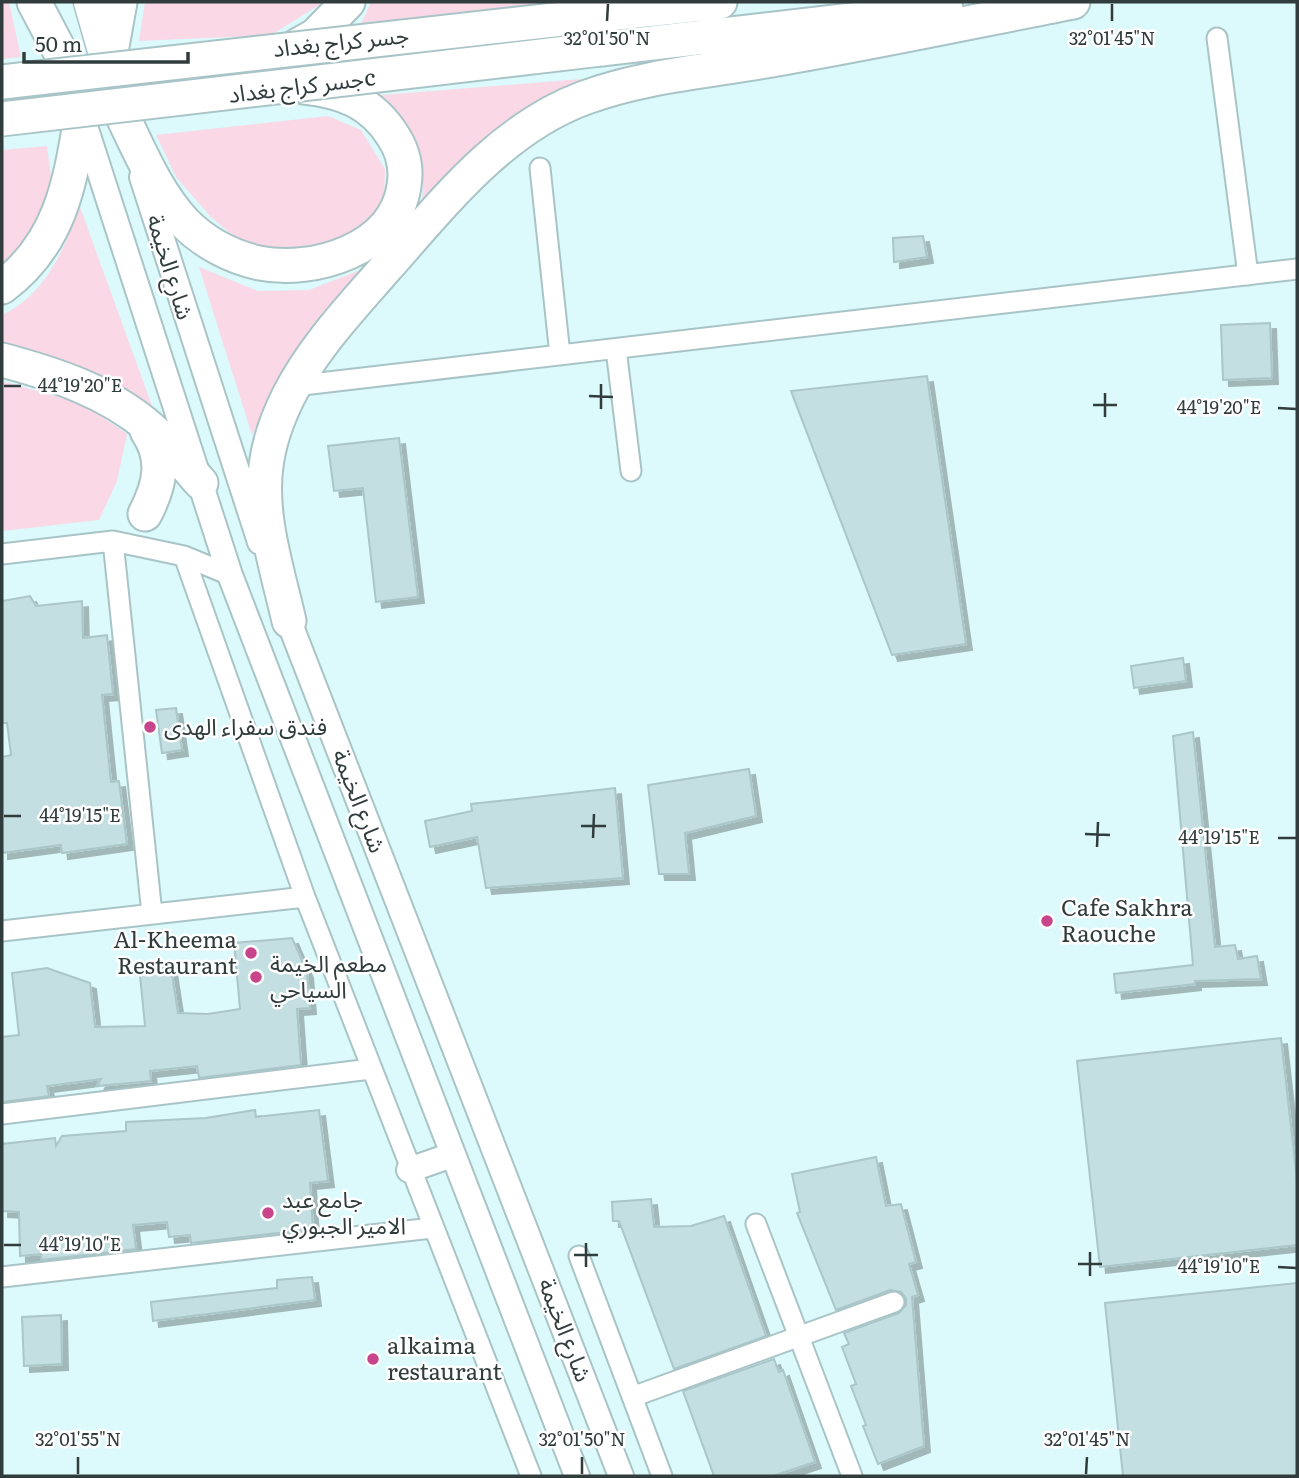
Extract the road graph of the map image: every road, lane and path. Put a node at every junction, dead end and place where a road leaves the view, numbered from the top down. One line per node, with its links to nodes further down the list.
1 (34, 2): 11 (highway)
2 (47, 2): 11 (main road)
3 (90, 2): 12 (main road)
4 (120, 2): 12 (highway)
5 (348, 2): 10 (highway)
6 (720, 2): 10 (highway, جسر كراج بغداد, bridge)
7 (1014, 2): 14 (highway, جسر كراج بغدادc, bridge)
8 (1073, 2): 25 (highway)
9 (1217, 38): 20 (street)
10 (295, 47): 13 (highway, جسر كراج بغداد, bridge)
11 (66, 63): 15 (main road)
12 (109, 63): 16 (main road)
13 (2, 82)
14 (301, 86): 16 (highway); 17 (highway, جسر كراج بغدادc, bridge)
15 (81, 117): 21 (highway); 26 (street, شارع الخيمة)
16 (123, 117): 36 (street, شارع الخيمة)
17 (2, 119)
18 (540, 168): 23 (street)
19 (1297, 269): 20 (street)
20 (1248, 275): 22 (street)
21 (2, 287)
22 (616, 348): 23 (street); 29 (street)
23 (560, 355): 25 (street)
24 (2, 360): 27 (highway)
25 (294, 387): 36 (highway)
26 (176, 411): 28 (street); 30 (street, شارع الخيمة)
27 (131, 413): 28 (highway); 31 (highway)
28 (178, 457): 30 (highway); 31 (street)
29 (631, 471)
30 (201, 483): 35 (street, شارع الخيمة)
31 (145, 514): 32 (street)
32 (113, 541): 33 (street); 34 (street); 38 (street)
33 (2, 554)
34 (184, 556): 35 (street); 37 (street)
35 (230, 575): 42 (street, شارع الخيمة)
36 (289, 621): 44 (street, شارع الخيمة)
37 (304, 897): 38 (street); 40 (street)
38 (152, 914): 39 (street)
39 (2, 931)
40 (371, 1069): 41 (street); 43 (street)
41 (2, 1114)
42 (453, 1155): 43 (street); 47 (street, شارع الخيمة)
43 (409, 1170): 46 (street)
44 (522, 1217): 47 (street); 52 (street, شارع الخيمة)
45 (755, 1224): 51 (street)
46 (432, 1228): 49 (street); 55 (street)
47 (482, 1231): 53 (street, شارع الخيمة)
48 (579, 1256): 54 (street)
49 (2, 1278)
50 (894, 1302): 51 (street)
51 (800, 1336): 54 (street); 59 (street)
52 (568, 1337): 53 (street); 57 (street, شارع الخيمة)
53 (529, 1352): 56 (street, شارع الخيمة)
54 (632, 1397): 58 (street)
55 (531, 1476)
56 (577, 1476)
57 (621, 1476)
58 (662, 1476)
59 (852, 1476)

